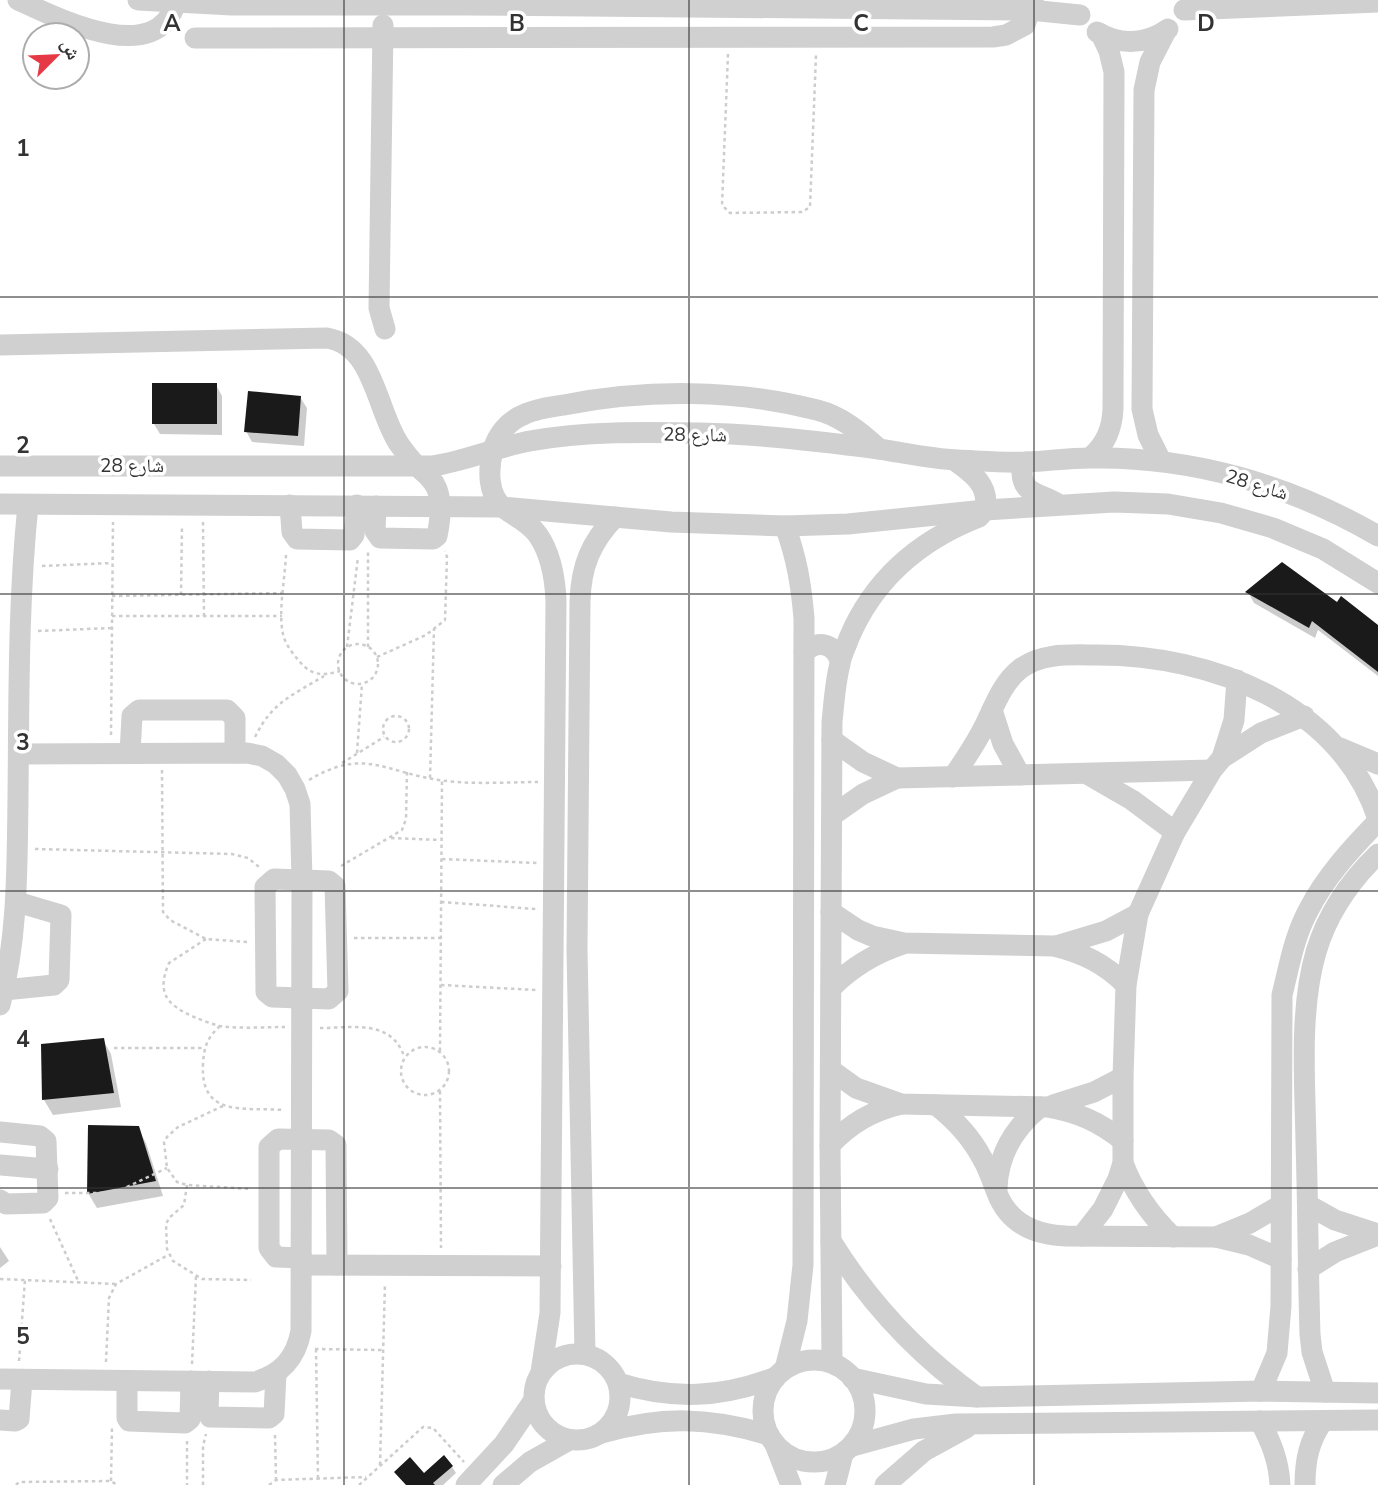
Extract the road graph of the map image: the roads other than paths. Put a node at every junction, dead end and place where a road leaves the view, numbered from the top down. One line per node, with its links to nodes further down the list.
1 (18, 0): 3 (street)
2 (138, 0): 3 (street)
3 (176, 2): 6 (street)
4 (1306, 2): 5 (street); 8 (street)
5 (1378, 2)
6 (383, 5): 7 (street); 12 (street)
7 (1032, 5): 9 (street); 12 (street)
8 (1186, 5): 10 (street)
9 (1077, 8): 11 (street)
10 (1166, 31): 11 (street); 15 (street)
11 (1101, 34): 14 (street)
12 (383, 37): 13 (street); 16 (street)
13 (195, 38)
14 (1114, 146): 15 (street); 18 (street)
15 (1144, 146): 19 (street)
16 (385, 329)
17 (0, 345): 27 (street)
18 (1113, 381): 19 (street); 22 (street)
19 (1142, 382): 24 (street)
20 (879, 449): 21 (street, شارع 28); 21 (street); 23 (street, شارع 28)
21 (492, 452): 27 (street, شارع 28); 34 (street)
22 (1091, 457): 24 (street, شارع 28); 25 (street, شارع 28)
23 (954, 460): 25 (street, شارع 28); 35 (street)
24 (1161, 461): 38 (street, شارع 28)
25 (1027, 462): 33 (street)
26 (0, 466): 27 (street, شارع 28)
27 (416, 466): 32 (street)
28 (0, 504): 29 (street, شارع 28)
29 (28, 505): 30 (street, شارع 28); 42 (street)
30 (290, 505): 31 (street, شارع 28); 31 (street)
31 (366, 505): 32 (street, شارع 28); 32 (street)
32 (440, 506): 34 (street, شارع 28)
33 (1061, 506): 35 (street, شارع 28); 39 (street, شارع 28)
34 (501, 507): 36 (street, شارع 28); 40 (street)
35 (985, 510): 37 (street, شارع 28); 44 (street)
36 (615, 517): 37 (street, شارع 28); 41 (street)
37 (785, 526): 43 (street)
38 (1378, 536)
39 (1378, 583)
40 (556, 600): 41 (street); 69 (street)
41 (580, 601): 70 (street)
42 (14, 626): 52 (street)
43 (804, 653): 44 (street); 108 (street)
44 (840, 661): 48 (street)
45 (1237, 680): 46 (street); 47 (street); 53 (street)
46 (992, 710): 56 (street); 57 (street)
47 (1304, 716): 49 (street); 53 (street)
48 (832, 740): 58 (street); 59 (street)
49 (1338, 747): 54 (street); 60 (street)
50 (120, 753): 51 (street); 51 (street); 52 (street)
51 (241, 753): 63 (street)
52 (19, 754): 64 (street)
53 (1217, 764): 55 (street); 61 (street)
54 (1378, 764)
55 (1085, 773): 56 (street); 61 (street)
56 (1020, 775): 57 (street)
57 (953, 777): 58 (street)
58 (897, 778): 59 (street)
59 (833, 815): 65 (street)
60 (1378, 820): 77 (street)
61 (1175, 832): 66 (street)
62 (1378, 854): 78 (street)
63 (302, 880): 74 (street); 74 (street); 74 (street)
64 (17, 902): 73 (street); 73 (street)
65 (831, 912): 67 (street); 72 (street)
66 (1138, 914): 68 (street); 71 (street)
67 (904, 943): 68 (street); 72 (street)
68 (1054, 946): 71 (street)
69 (553, 949): 70 (street); 101 (street)
70 (577, 950): 105 (street)
71 (1126, 985): 76 (street)
72 (831, 988): 75 (street)
73 (2, 997)
74 (302, 998): 83 (street)
75 (831, 1070): 79 (street); 85 (street)
76 (1123, 1077): 81 (street); 84 (street)
77 (1280, 1090): 78 (street); 91 (street)
78 (1305, 1090): 92 (street)
79 (901, 1104): 80 (street); 85 (street)
80 (936, 1105): 81 (street); 89 (street)
81 (1044, 1107): 84 (street); 89 (street)
82 (0, 1132): 88 (street)
83 (302, 1140): 99 (street); 99 (street); 100 (street)
84 (1123, 1141): 86 (street)
85 (830, 1145): 97 (street)
86 (1123, 1163): 94 (street); 95 (street)
87 (0, 1166): 88 (street)
88 (48, 1169): 90 (street)
89 (997, 1194): 94 (street)
90 (0, 1200)
91 (1281, 1205): 96 (street); 98 (street)
92 (1308, 1205): 93 (street); 102 (street)
93 (1378, 1235): 102 (street)
94 (1082, 1236): 95 (street)
95 (1173, 1237): 96 (street)
96 (1216, 1237): 98 (street)
97 (831, 1240): 106 (street); 118 (street)
98 (1281, 1259): 103 (street)
99 (302, 1262): 100 (street); 109 (street)
100 (337, 1265): 101 (street)
101 (551, 1266): 107 (street)
102 (1308, 1269): 104 (street)
103 (1280, 1333): 104 (street); 115 (street)
104 (1310, 1334): 116 (street)
105 (585, 1354): 107 (street); 114 (street)
106 (832, 1363): 108 (street); 110 (street)
107 (541, 1372): 119 (street)
108 (780, 1373): 114 (street); 127 (street)
109 (275, 1374): 113 (street); 113 (street)
110 (852, 1378): 118 (street); 128 (street)
111 (13, 1380): 112 (street); 120 (street)
112 (127, 1381): 113 (street); 113 (street)
113 (200, 1381)
114 (618, 1383): 125 (street)
115 (1261, 1391): 116 (street); 118 (street)
116 (1325, 1392): 117 (street)
117 (1378, 1393)
118 (976, 1397)
119 (534, 1400): 126 (street); 129 (street)
120 (0, 1420)
121 (1378, 1420): 123 (street)
122 (1260, 1421): 123 (street); 124 (street); 134 (street)
123 (1323, 1421): 135 (street)
124 (978, 1423): 128 (street); 133 (street)
125 (602, 1433): 126 (street); 127 (street)
126 (569, 1440): 130 (street)
127 (772, 1440): 128 (street); 131 (street)
128 (847, 1450): 132 (street)
129 (471, 1480)
130 (503, 1485)
131 (792, 1485)
132 (835, 1485)
133 (885, 1485)
134 (1280, 1485)
135 (1305, 1485)

